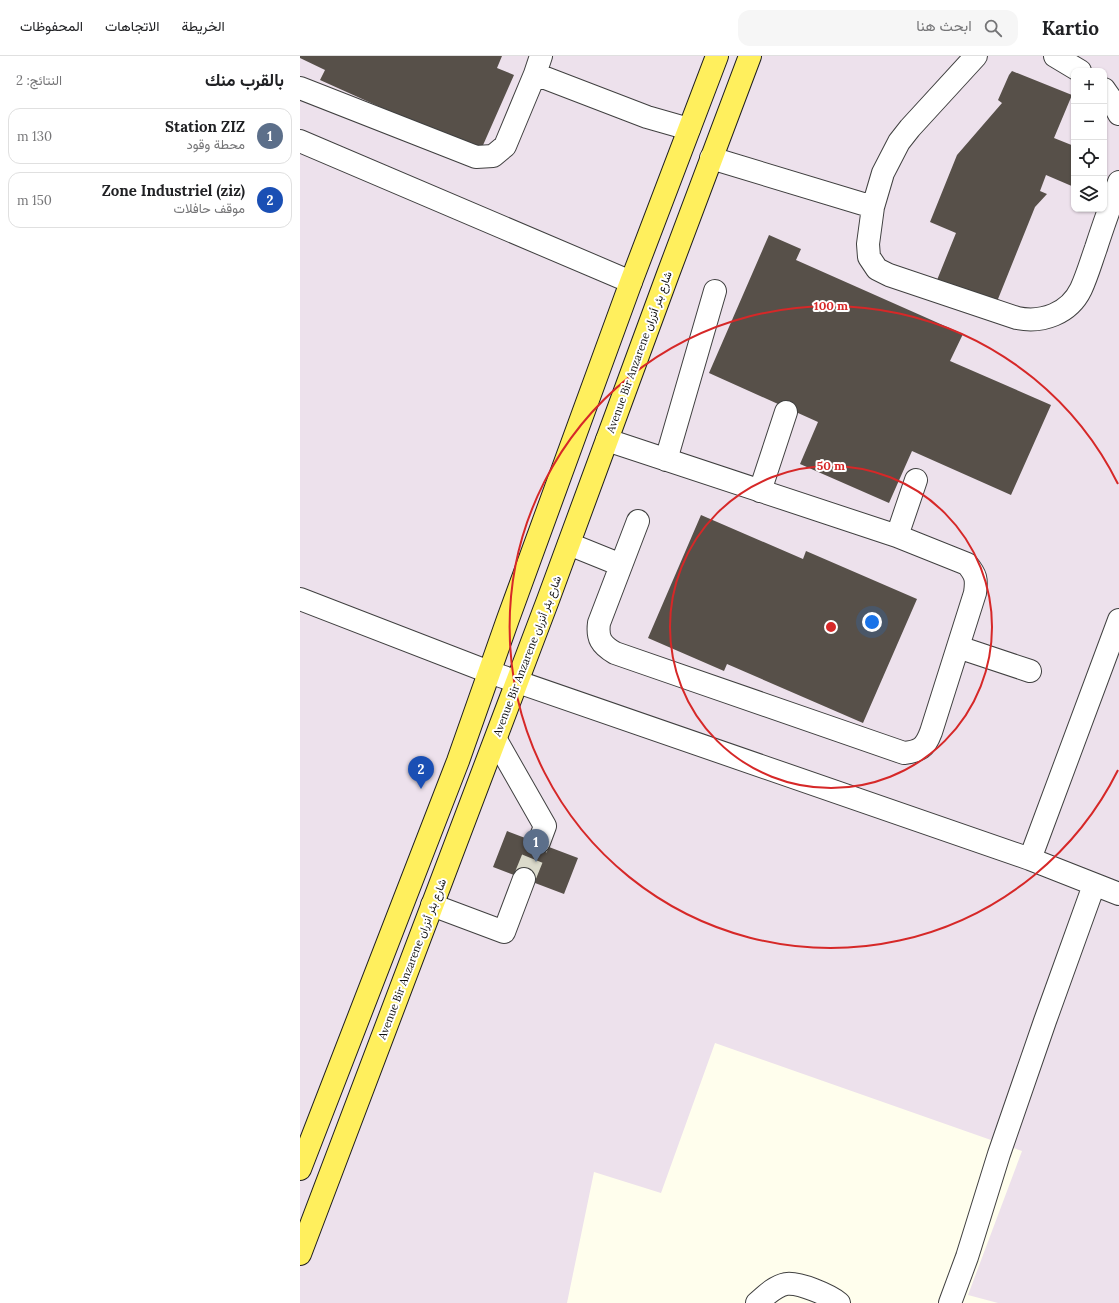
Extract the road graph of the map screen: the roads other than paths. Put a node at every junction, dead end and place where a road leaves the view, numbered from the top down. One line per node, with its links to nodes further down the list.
1 (717, 56): 10 (main road)
2 (750, 56): 12 (main road, Avenue Bir Anzarene شارع بئر أنزران)
3 (976, 56): 14 (street)
4 (1055, 56): 6 (street)
5 (538, 65): 7 (street); 10 (street)
6 (1075, 68)
7 (300, 88)
8 (1107, 93): 9 (street)
9 (1119, 114)
10 (689, 129): 15 (main road)
11 (300, 141): 15 (street)
12 (712, 158): 14 (street); 18 (main road, Avenue Bir Anzarene شارع بئر أنزران)
13 (1119, 182): 14 (street)
14 (873, 207)
15 (631, 282): 30 (main road)
16 (715, 291): 19 (street)
17 (786, 412): 21 (street)
18 (607, 440): 19 (street); 24 (main road, Avenue Bir Anzarene شارع بئر أنزران)
19 (666, 460): 21 (street)
20 (916, 480): 23 (street)
21 (760, 491): 23 (street)
22 (638, 521): 25 (street)
23 (897, 536): 28 (street)
24 (568, 544): 25 (street); 31 (main road, Avenue Bir Anzarene شارع بئر أنزران)
25 (621, 565): 28 (street)
26 (300, 599): 30 (street)
27 (1119, 620): 34 (street)
28 (958, 647): 29 (street)
29 (1030, 671)
30 (489, 672): 31 (street); 39 (main road)
31 (516, 681): 32 (main road, Avenue Bir Anzarene شارع بئر أنزران); 34 (street)
32 (496, 740): 33 (street); 38 (main road, Avenue Bir Anzarene شارع بئر أنزران)
33 (538, 842)
34 (1030, 860): 36 (street)
35 (524, 879): 38 (street)
36 (1094, 885): 37 (street); 43 (street)
37 (1119, 894)
38 (432, 905): 40 (main road, Avenue Bir Anzarene شارع بئر أنزران)
39 (300, 1169)
40 (300, 1254)
41 (757, 1303): 42 (street)
42 (839, 1303)
43 (950, 1303)

